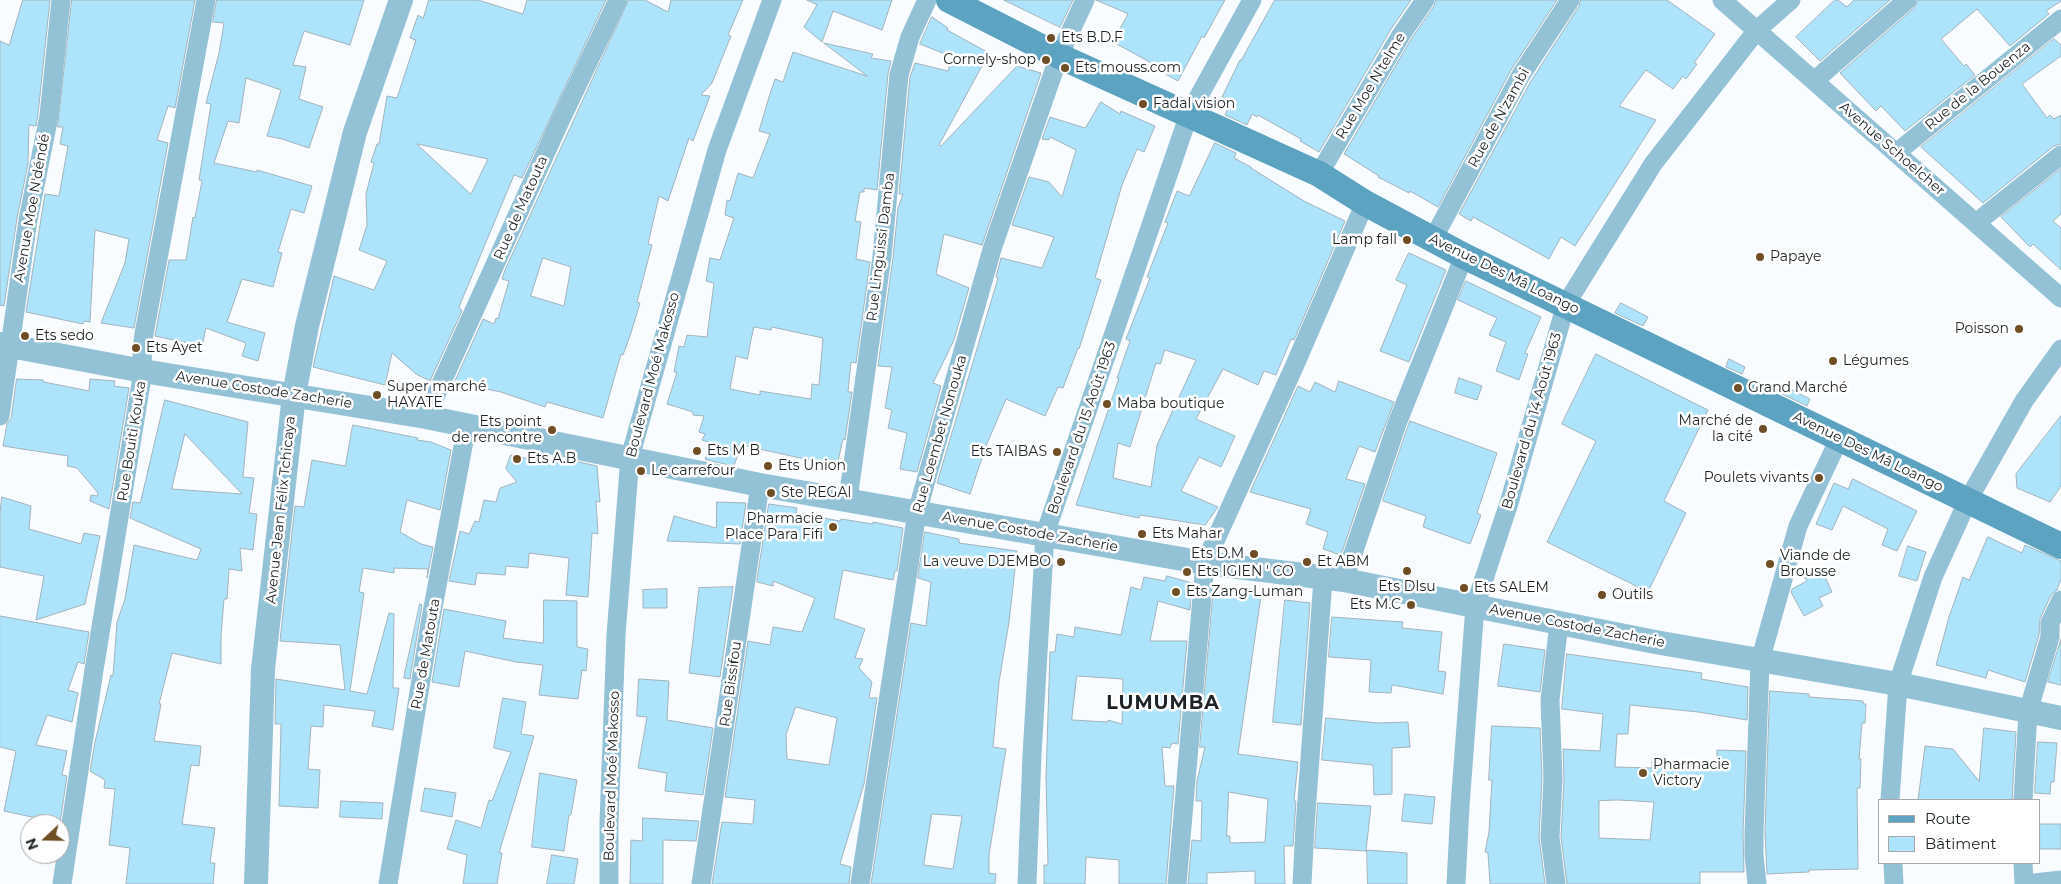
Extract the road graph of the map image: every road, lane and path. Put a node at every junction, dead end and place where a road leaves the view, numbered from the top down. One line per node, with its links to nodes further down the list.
1 (61, 0): 29 (street, Avenue Moe N'déndé)
2 (206, 0): 31 (street, Rue Bouiti Kouka)
3 (401, 0): 32 (street, Avenue Jean Félix Tchicaya)
4 (618, 0): 34 (street, Rue de Matouta)
5 (772, 0): 37 (street, Boulevard Moé Makosso)
6 (927, 0): 39 (street, Rue Linguissi Damba)
7 (949, 0): 17 (main road, Avenue Des Mâ Loango)
8 (1085, 0): 17 (street, Rue Loembet Nonouka)
9 (1252, 0): 19 (street, Boulevard du 15 Août 1963)
10 (1425, 0): 22 (street, Rue Moe N'telme)
11 (1570, 0): 25 (street, Rue de N'zambi)
12 (1722, 0): 16 (street, Avenue Schoelcher)
13 (1791, 0): 16 (street, Boulevard du 14 Août 1963)
14 (1907, 0): 18 (street)
15 (2061, 19): 20 (street, Rue de la Bouenza)
16 (1757, 30): 18 (street, Avenue Schoelcher); 28 (street, Boulevard du 14 Août 1963)
17 (1059, 56): 19 (main road, Avenue Des Mâ Loango); 41 (street, Rue Loembet Nonouka)
18 (1814, 81): 20 (street, Avenue Schoelcher)
19 (1189, 114): 22 (main road, Avenue Des Mâ Loango); 42 (street, Boulevard du 15 Août 1963)
20 (1896, 153): 24 (street, Avenue Schoelcher)
21 (2061, 155): 24 (street)
22 (1319, 174): 23 (main road, Avenue Des Mâ Loango)
23 (1365, 204): 25 (main road, Avenue Des Mâ Loango); 44 (street)
24 (1976, 223): 27 (street, Avenue Schoelcher)
25 (1433, 239): 26 (main road, Avenue Des Mâ Loango)
26 (1464, 256): 28 (main road, Avenue Des Mâ Loango); 45 (street)
27 (2061, 298)
28 (1566, 304): 36 (main road, Avenue Des Mâ Loango); 47 (street, Boulevard du 14 Août 1963)
29 (6, 345): 31 (street, Avenue Costode Zacherie); 33 (street, Avenue Moe N'déndé)
30 (2061, 349): 40 (street)
31 (143, 371): 32 (street, Avenue Costode Zacherie); 58 (street, Rue Bouiti Kouka)
32 (294, 395): 34 (street, Avenue Costode Zacherie); 59 (street, Avenue Jean Félix Tchicaya)
33 (0, 416)
34 (426, 417): 35 (street, Avenue Costode Zacherie)
35 (467, 425): 37 (street, Avenue Costode Zacherie); 60 (street, Rue de Matouta)
36 (1839, 438): 40 (main road, Avenue Des Mâ Loango); 49 (street)
37 (630, 457): 38 (street, Avenue Costode Zacherie); 61 (street, Boulevard Moé Makosso)
38 (760, 484): 39 (street, Avenue Costode Zacherie); 62 (street, Rue Bissifou)
39 (848, 499): 41 (street, Avenue Costode Zacherie)
40 (1968, 500): 43 (main road, Avenue Des Mâ Loango); 50 (street)
41 (918, 512): 42 (street, Avenue Costode Zacherie); 63 (street, Rue Loembet Nonouka)
42 (1045, 534): 44 (street, Avenue Costode Zacherie); 64 (street, Boulevard du 15 Août 1963)
43 (2061, 546)
44 (1205, 563): 45 (street, Avenue Costode Zacherie); 65 (street)
45 (1334, 579): 47 (street, Avenue Costode Zacherie); 66 (street)
46 (2061, 600): 51 (street)
47 (1475, 606): 48 (street, Avenue Costode Zacherie); 67 (street, Boulevard du 14 Août 1963)
48 (1559, 623): 49 (street, Avenue Costode Zacherie); 68 (street)
49 (1760, 661): 50 (street, Avenue Costode Zacherie); 69 (street)
50 (1898, 684): 51 (street, Avenue Costode Zacherie); 53 (street)
51 (2028, 712): 52 (street, Avenue Costode Zacherie); 54 (street)
52 (2061, 718)
53 (1890, 799)
54 (2023, 799)
55 (1893, 864): 70 (street)
56 (2023, 864): 71 (street)
57 (2061, 880): 71 (street)
58 (62, 884)
59 (256, 884)
60 (388, 884)
61 (609, 884)
62 (701, 884)
63 (860, 884)
64 (1027, 884)
65 (1177, 884)
66 (1302, 884)
67 (1456, 884)
68 (1556, 884)
69 (1757, 884)
70 (1894, 884)
71 (2025, 884)

